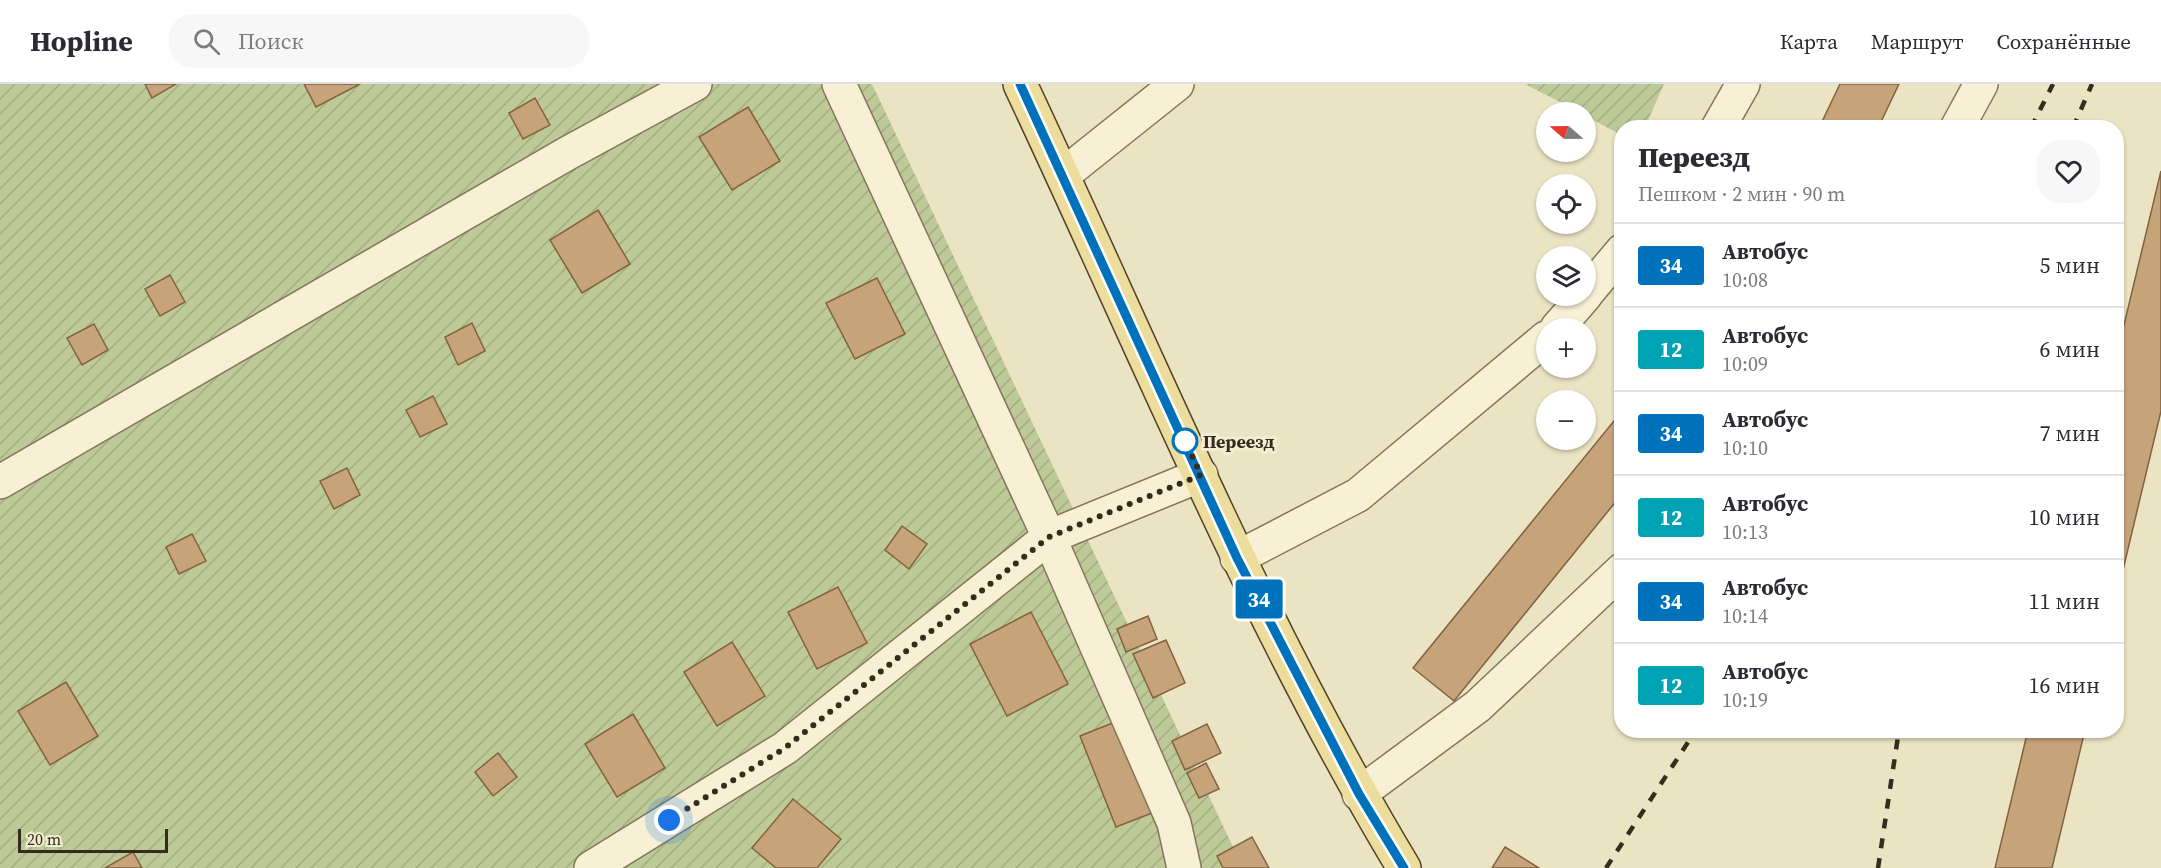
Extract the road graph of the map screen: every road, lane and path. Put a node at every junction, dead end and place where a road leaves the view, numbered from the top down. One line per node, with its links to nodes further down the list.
1 (695, 84): 16 (lane)
2 (839, 84): 17 (lane)
3 (1020, 84): 9 (main road)
4 (1177, 84): 9 (lane)
5 (1743, 84): 7 (lane)
6 (1981, 84): 8 (lane)
7 (1723, 120)
8 (1961, 120)
9 (1063, 175): 15 (main road)
10 (1614, 261): 11 (lane)
11 (1596, 282)
12 (1576, 306): 13 (lane)
13 (1565, 318)
14 (1536, 346): 18 (lane)
15 (1201, 475): 17 (lane); 18 (main road)
16 (0, 482)
17 (1049, 537): 21 (lane); 22 (lane)
18 (1237, 558): 20 (main road)
19 (1614, 578): 20 (lane)
20 (1359, 794): 23 (main road)
21 (591, 868)
22 (1184, 868)
23 (1404, 868)

